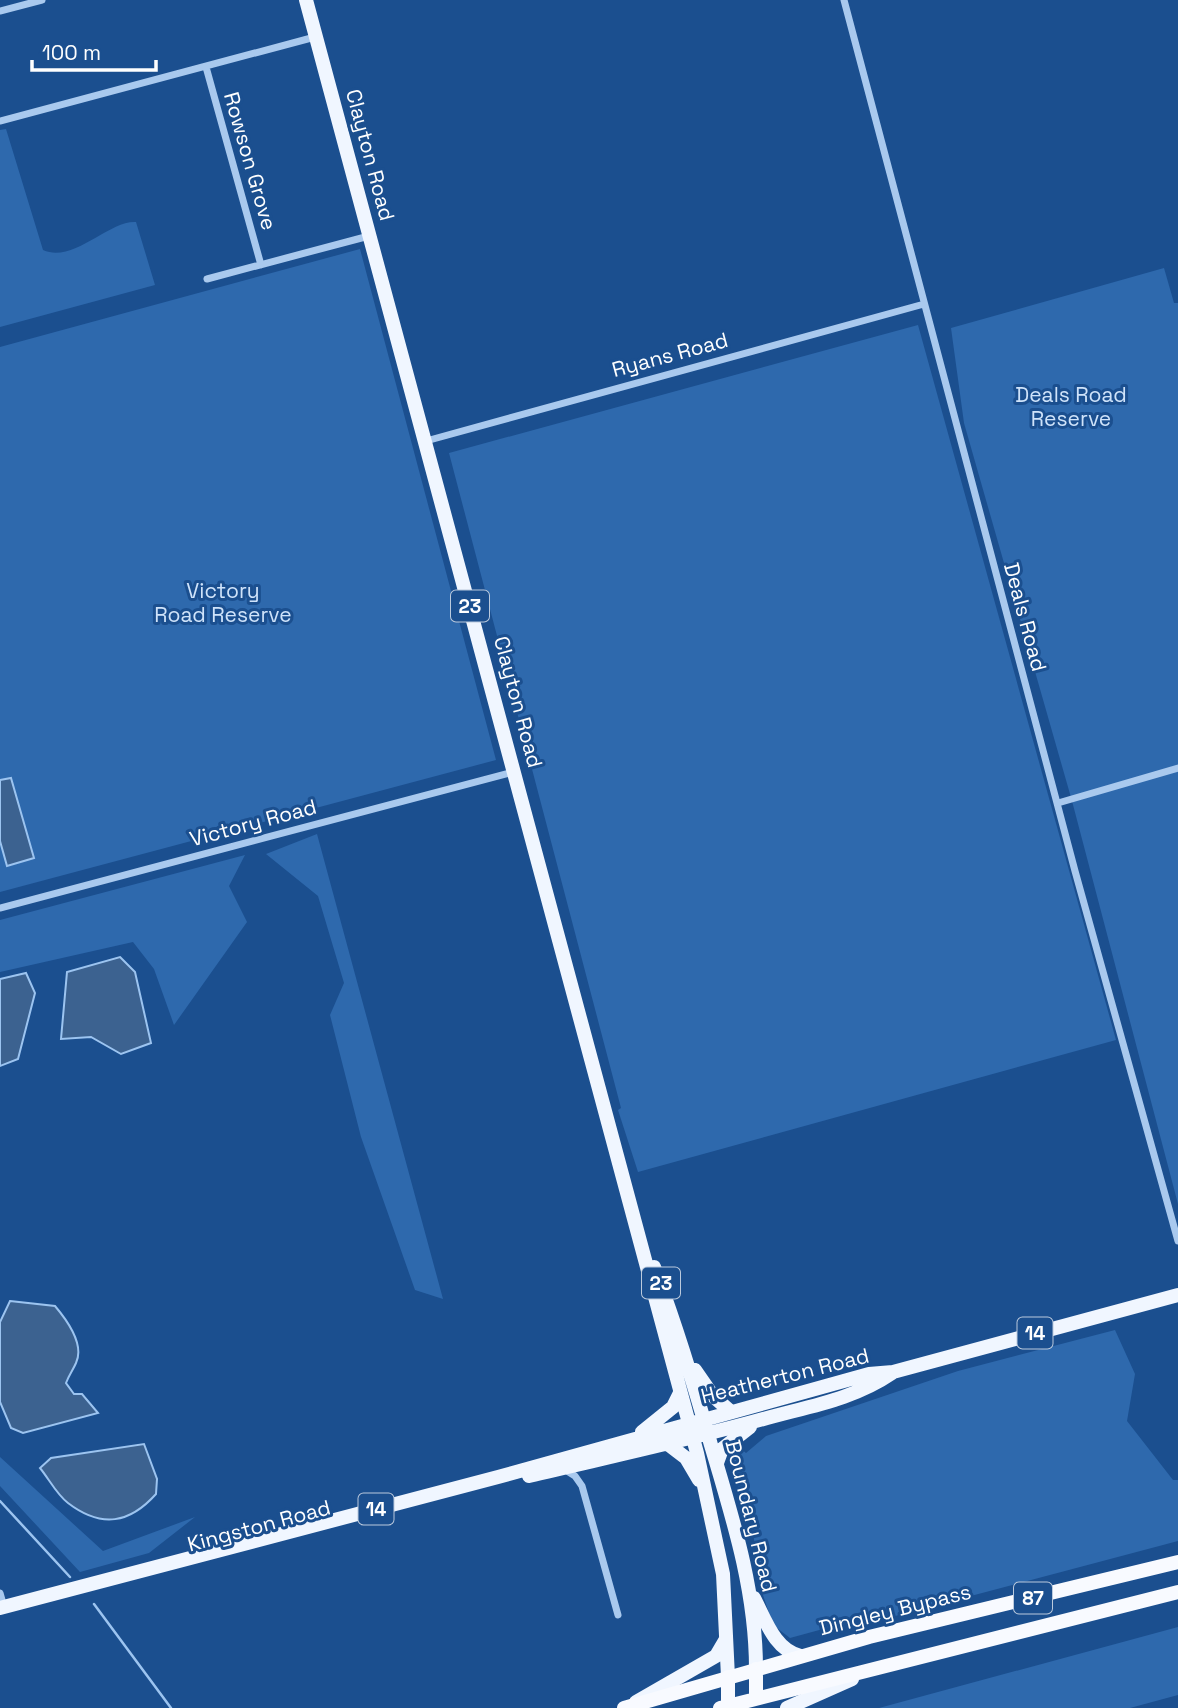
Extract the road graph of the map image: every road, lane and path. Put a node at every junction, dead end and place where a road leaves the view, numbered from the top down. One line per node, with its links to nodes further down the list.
1 (42, 0): 4 (street)
2 (306, 0): 5 (main road, Clayton Road / 23)
3 (844, 0): 11 (street, Deals Road)
4 (0, 11)
5 (316, 36): 6 (street); 8 (main road, Clayton Road / 23)
6 (206, 67): 7 (street); 9 (street, Rowson Grove)
7 (0, 121)
8 (369, 236): 9 (street); 12 (main road, Clayton Road / 23)
9 (261, 265): 10 (street)
10 (207, 279)
11 (924, 304): 12 (street, Ryans Road); 15 (street, Deals Road)
12 (426, 441): 14 (main road, Clayton Road / 23)
13 (1178, 768): 15 (street)
14 (515, 771): 16 (street, Victory Road); 19 (main road, Clayton Road / 23)
15 (1058, 803): 17 (street, Deals Road)
16 (0, 908)
17 (1178, 1241)
18 (1178, 1295): 20 (main road, Heatherton Road / 14)
19 (679, 1349): 21 (main road, Clayton Road / 23); 22 (main road); 24 (main road, Clayton Road / 23)
20 (893, 1372): 22 (main road, Heatherton Road / 14); 23 (main road, Heatherton Road / 14)
21 (680, 1393): 25 (main road, Clayton Road / 23); 28 (main road)
22 (731, 1412): 24 (main road, Heatherton Road / 14)
23 (770, 1417): 26 (main road, Heatherton Road / 14); 31 (main road)
24 (704, 1419): 25 (main road, Heatherton Road / 14); 26 (main road, Boundary Road / 23)
25 (689, 1423): 27 (main road, Boundary Road / 23); 28 (main road, Kingston Road / 14)
26 (708, 1434): 27 (main road, Heatherton Road / 14); 31 (main road, Boundary Road / 23)
27 (693, 1439): 29 (main road, Kingston Road / 14); 34 (main road, Boundary Road / 23)
28 (628, 1440): 39 (main road, Kingston Road / 14)
29 (669, 1445): 30 (main road, Kingston Road / 14); 34 (main road)
30 (594, 1462): 32 (main road, Kingston Road / 14); 33 (street)
31 (717, 1463): 36 (main road, Boundary Road / 23)
32 (563, 1468): 33 (street); 39 (main road, Kingston Road / 14)
33 (582, 1486): 40 (street)
34 (708, 1498): 41 (main road, Boundary Road / 23)
35 (1178, 1562): 42 (highway, Dingley Bypass / 87)
36 (749, 1587): 42 (main road); 43 (main road, Boundary Road / 23)
37 (0, 1592): 39 (street)
38 (1178, 1592): 44 (highway, 87)
39 (3, 1611)
40 (618, 1615)
41 (728, 1634): 45 (main road, Boundary Road / 23); 47 (main road)
42 (801, 1656): 43 (highway, Dingley Bypass / 87)
43 (756, 1669): 45 (highway, Dingley Bypass / 87); 46 (highway, Boundary Road / 23)
44 (869, 1670): 46 (highway, 87); 49 (main road)
45 (728, 1677): 47 (highway, Dingley Bypass / 87); 48 (highway, Boundary Road / 23)
46 (756, 1703): 48 (highway, 87)
47 (627, 1707)
48 (725, 1707)
49 (788, 1708)

